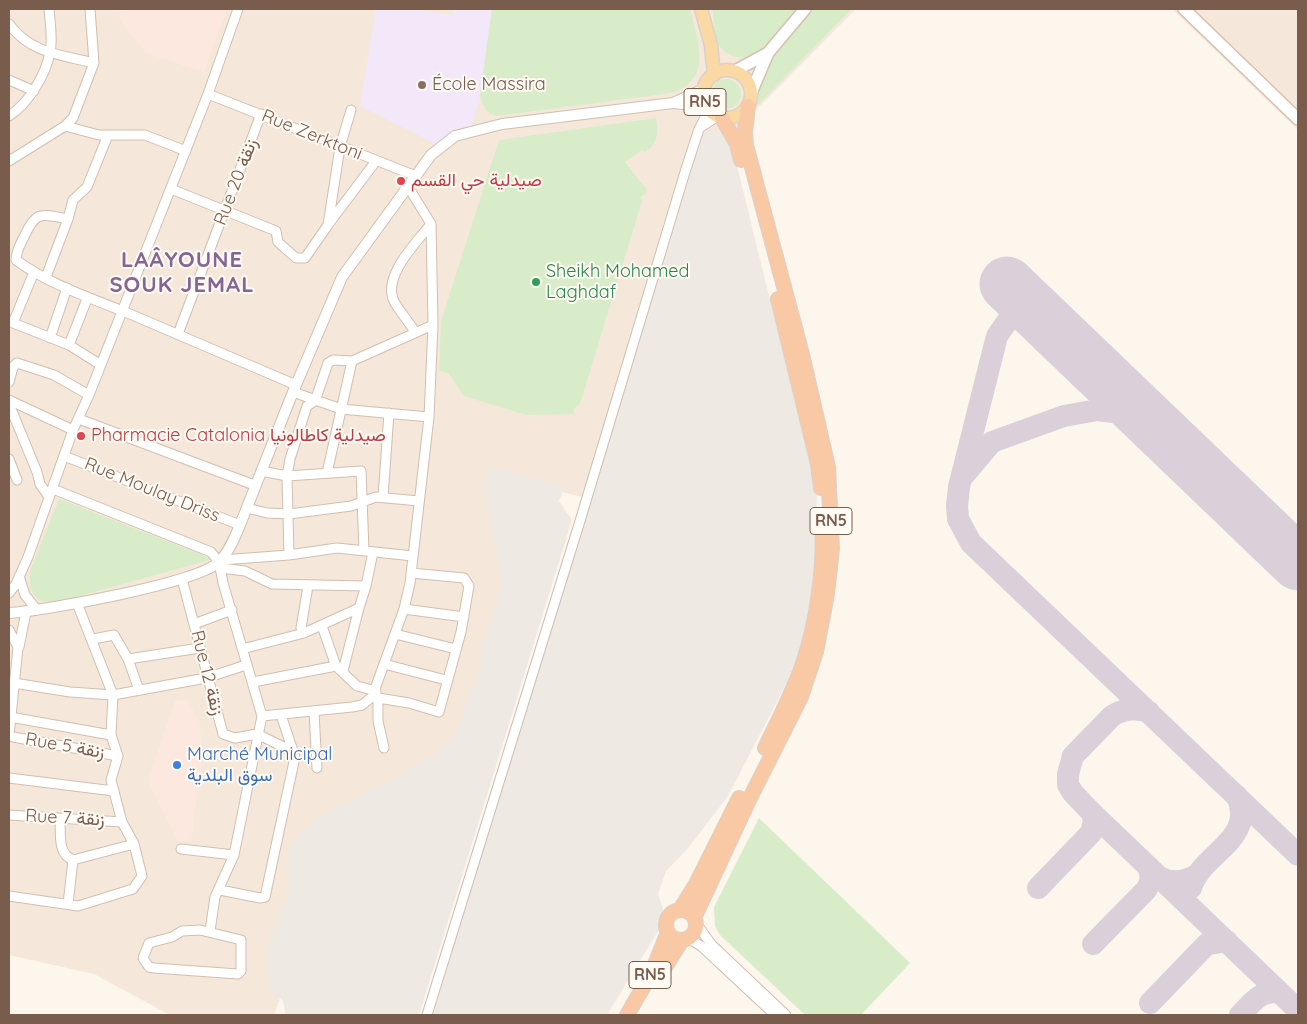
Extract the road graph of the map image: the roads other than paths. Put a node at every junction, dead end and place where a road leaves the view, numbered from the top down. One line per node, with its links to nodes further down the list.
1 (49, 9): 9 (street)
2 (90, 9): 11 (street)
3 (238, 9): 17 (street)
4 (701, 9): 8 (main road, RN5)
5 (805, 9): 10 (main road)
6 (1184, 9): 24 (main road)
7 (9, 24): 9 (street)
8 (711, 46): 12 (main road, RN5); 13 (main road, RN5)
9 (50, 52): 11 (street); 16 (street)
10 (768, 53): 12 (main road); 18 (main road)
11 (94, 63): 25 (street)
12 (733, 71): 13 (main road, RN5); 18 (main road, RN5)
13 (714, 74): 15 (main road, RN5)
14 (9, 80): 16 (street)
15 (704, 89): 19 (street); 21 (main road, RN5)
16 (34, 91): 23 (street)
17 (208, 94): 22 (street, Rue Zerktoni); 28 (street)
18 (750, 99): 21 (main road, RN5); 137 (highway, RN5)
19 (673, 103): 21 (street); 31 (street)
20 (351, 110): 27 (street)
21 (714, 112): 136 (highway, RN5); 141 (street)
22 (261, 114): 27 (street, Rue Zerktoni); 34 (street, Rue 20 زنقة)
23 (9, 116)
24 (1297, 116)
25 (65, 126): 26 (street); 29 (street)
26 (108, 135): 28 (street); 35 (street)
27 (340, 147): 30 (street, Rue Zerktoni); 37 (street)
28 (186, 151): 33 (street)
29 (9, 161)
30 (376, 161): 31 (street, Rue Zerktoni); 37 (street)
31 (416, 176): 32 (street)
32 (409, 188): 36 (street); 51 (street)
33 (171, 189): 34 (street); 42 (street)
34 (225, 210): 37 (street); 45 (street, Rue 20 زنقة)
35 (68, 219): 38 (street); 39 (street)
36 (431, 224): 43 (street); 44 (street)
37 (328, 225)
38 (34, 272): 39 (street); 46 (street)
39 (46, 277): 40 (street)
40 (67, 288): 41 (street); 46 (street)
41 (87, 299): 42 (street); 47 (street)
42 (121, 311): 45 (street); 49 (street)
43 (433, 325): 44 (street); 57 (street)
44 (415, 332): 48 (street)
45 (178, 334): 51 (street)
46 (50, 338): 47 (street)
47 (69, 346): 49 (street)
48 (352, 361): 53 (street); 55 (street)
49 (100, 365): 52 (street)
50 (9, 382): 52 (street)
51 (294, 388): 53 (street); 62 (street)
52 (89, 395): 58 (street)
53 (315, 401): 55 (street); 64 (street)
54 (9, 402): 59 (street); 67 (street)
55 (341, 409): 56 (street); 63 (street)
56 (389, 413): 57 (street); 68 (street)
57 (429, 417): 69 (street)
58 (79, 419): 59 (street); 66 (street)
59 (73, 430): 60 (street)
60 (64, 456): 67 (street); 73 (street, Rue Moulay Driss)
61 (9, 459): 65 (street)
62 (260, 470): 64 (street); 66 (street)
63 (327, 473): 64 (street); 70 (street)
64 (287, 476): 72 (street)
65 (17, 480)
66 (254, 485): 71 (street)
67 (51, 493): 77 (street); 78 (street)
68 (383, 497): 69 (street); 70 (street)
69 (419, 501): 76 (street)
70 (364, 502): 72 (street); 74 (street)
71 (247, 508): 72 (street); 73 (street)
72 (289, 514): 75 (street)
73 (240, 525): 77 (street)
74 (369, 552): 75 (street); 76 (street); 82 (street)
75 (289, 555): 77 (street)
76 (413, 556): 79 (street)
77 (220, 563): 80 (street); 81 (street); 87 (street)
78 (19, 576): 83 (street); 86 (street)
79 (410, 578): 88 (street); 91 (street)
80 (182, 579): 84 (street); 92 (street, Rue 12 زنقة)
81 (308, 586): 82 (street); 95 (street)
82 (366, 586): 85 (street)
83 (9, 593)
84 (77, 603): 86 (street); 97 (street)
85 (359, 608): 93 (street); 105 (street)
86 (37, 610): 89 (street)
87 (232, 610): 92 (street); 100 (street)
88 (404, 610): 91 (street); 96 (street)
89 (26, 612): 90 (street); 98 (street)
90 (9, 613)
91 (464, 617): 101 (street)
92 (194, 624): 99 (street, Rue 12 زنقة)
93 (322, 626): 95 (street); 105 (street)
94 (9, 630): 98 (street)
95 (304, 633): 100 (street)
96 (395, 634): 101 (street); 104 (street)
97 (93, 639): 102 (street); 111 (street)
98 (18, 647): 109 (street)
99 (200, 648): 102 (street); 106 (street, Rue 12 زنقة)
100 (242, 649): 103 (street)
101 (456, 649): 107 (street)
102 (128, 659): 110 (street)
103 (246, 664): 106 (street); 108 (street)
104 (384, 664): 107 (street); 112 (street)
105 (340, 668): 108 (street); 112 (street)
106 (206, 678): 110 (street); 117 (street, Rue 12 زنقة)
107 (446, 680): 112 (street)
108 (253, 682): 115 (street)
109 (14, 683): 111 (street); 116 (street)
110 (139, 690): 111 (street)
111 (113, 695): 118 (street)
112 (375, 695): 113 (street); 120 (street)
113 (314, 712): 114 (street); 123 (street)
114 (281, 715): 115 (street); 121 (street)
115 (262, 716): 117 (street)
116 (10, 717): 118 (street); 119 (street)
117 (257, 734): 121 (street); 131 (street)
118 (111, 735): 122 (street)
119 (11, 736): 122 (street, Rue 5 زنقة)
120 (384, 748)
121 (294, 752): 133 (street)
122 (118, 756): 125 (street)
123 (317, 768)
124 (9, 778): 125 (street)
125 (114, 791): 128 (street)
126 (9, 815): 127 (street, Rue 7 زنقة)
127 (60, 819): 128 (street, Rue 7 زنقة); 132 (street)
128 (122, 822): 129 (street)
129 (134, 844): 132 (street); 135 (street)
130 (181, 849): 131 (street)
131 (234, 855): 133 (street)
132 (73, 860): 135 (street)
133 (220, 890): 138 (street)
134 (9, 896): 135 (street)
135 (68, 904)
136 (680, 910): 137 (highway); 139 (highway, RN5)
137 (695, 920): 140 (highway, RN5); 145 (street)
138 (210, 931): 138 (street)
139 (668, 932): 140 (highway, RN5); 142 (highway, RN5)
140 (685, 939): 143 (highway, RN5); 144 (street)
141 (427, 1015)
142 (627, 1015)
143 (636, 1015)
144 (775, 1015)
145 (786, 1015)

